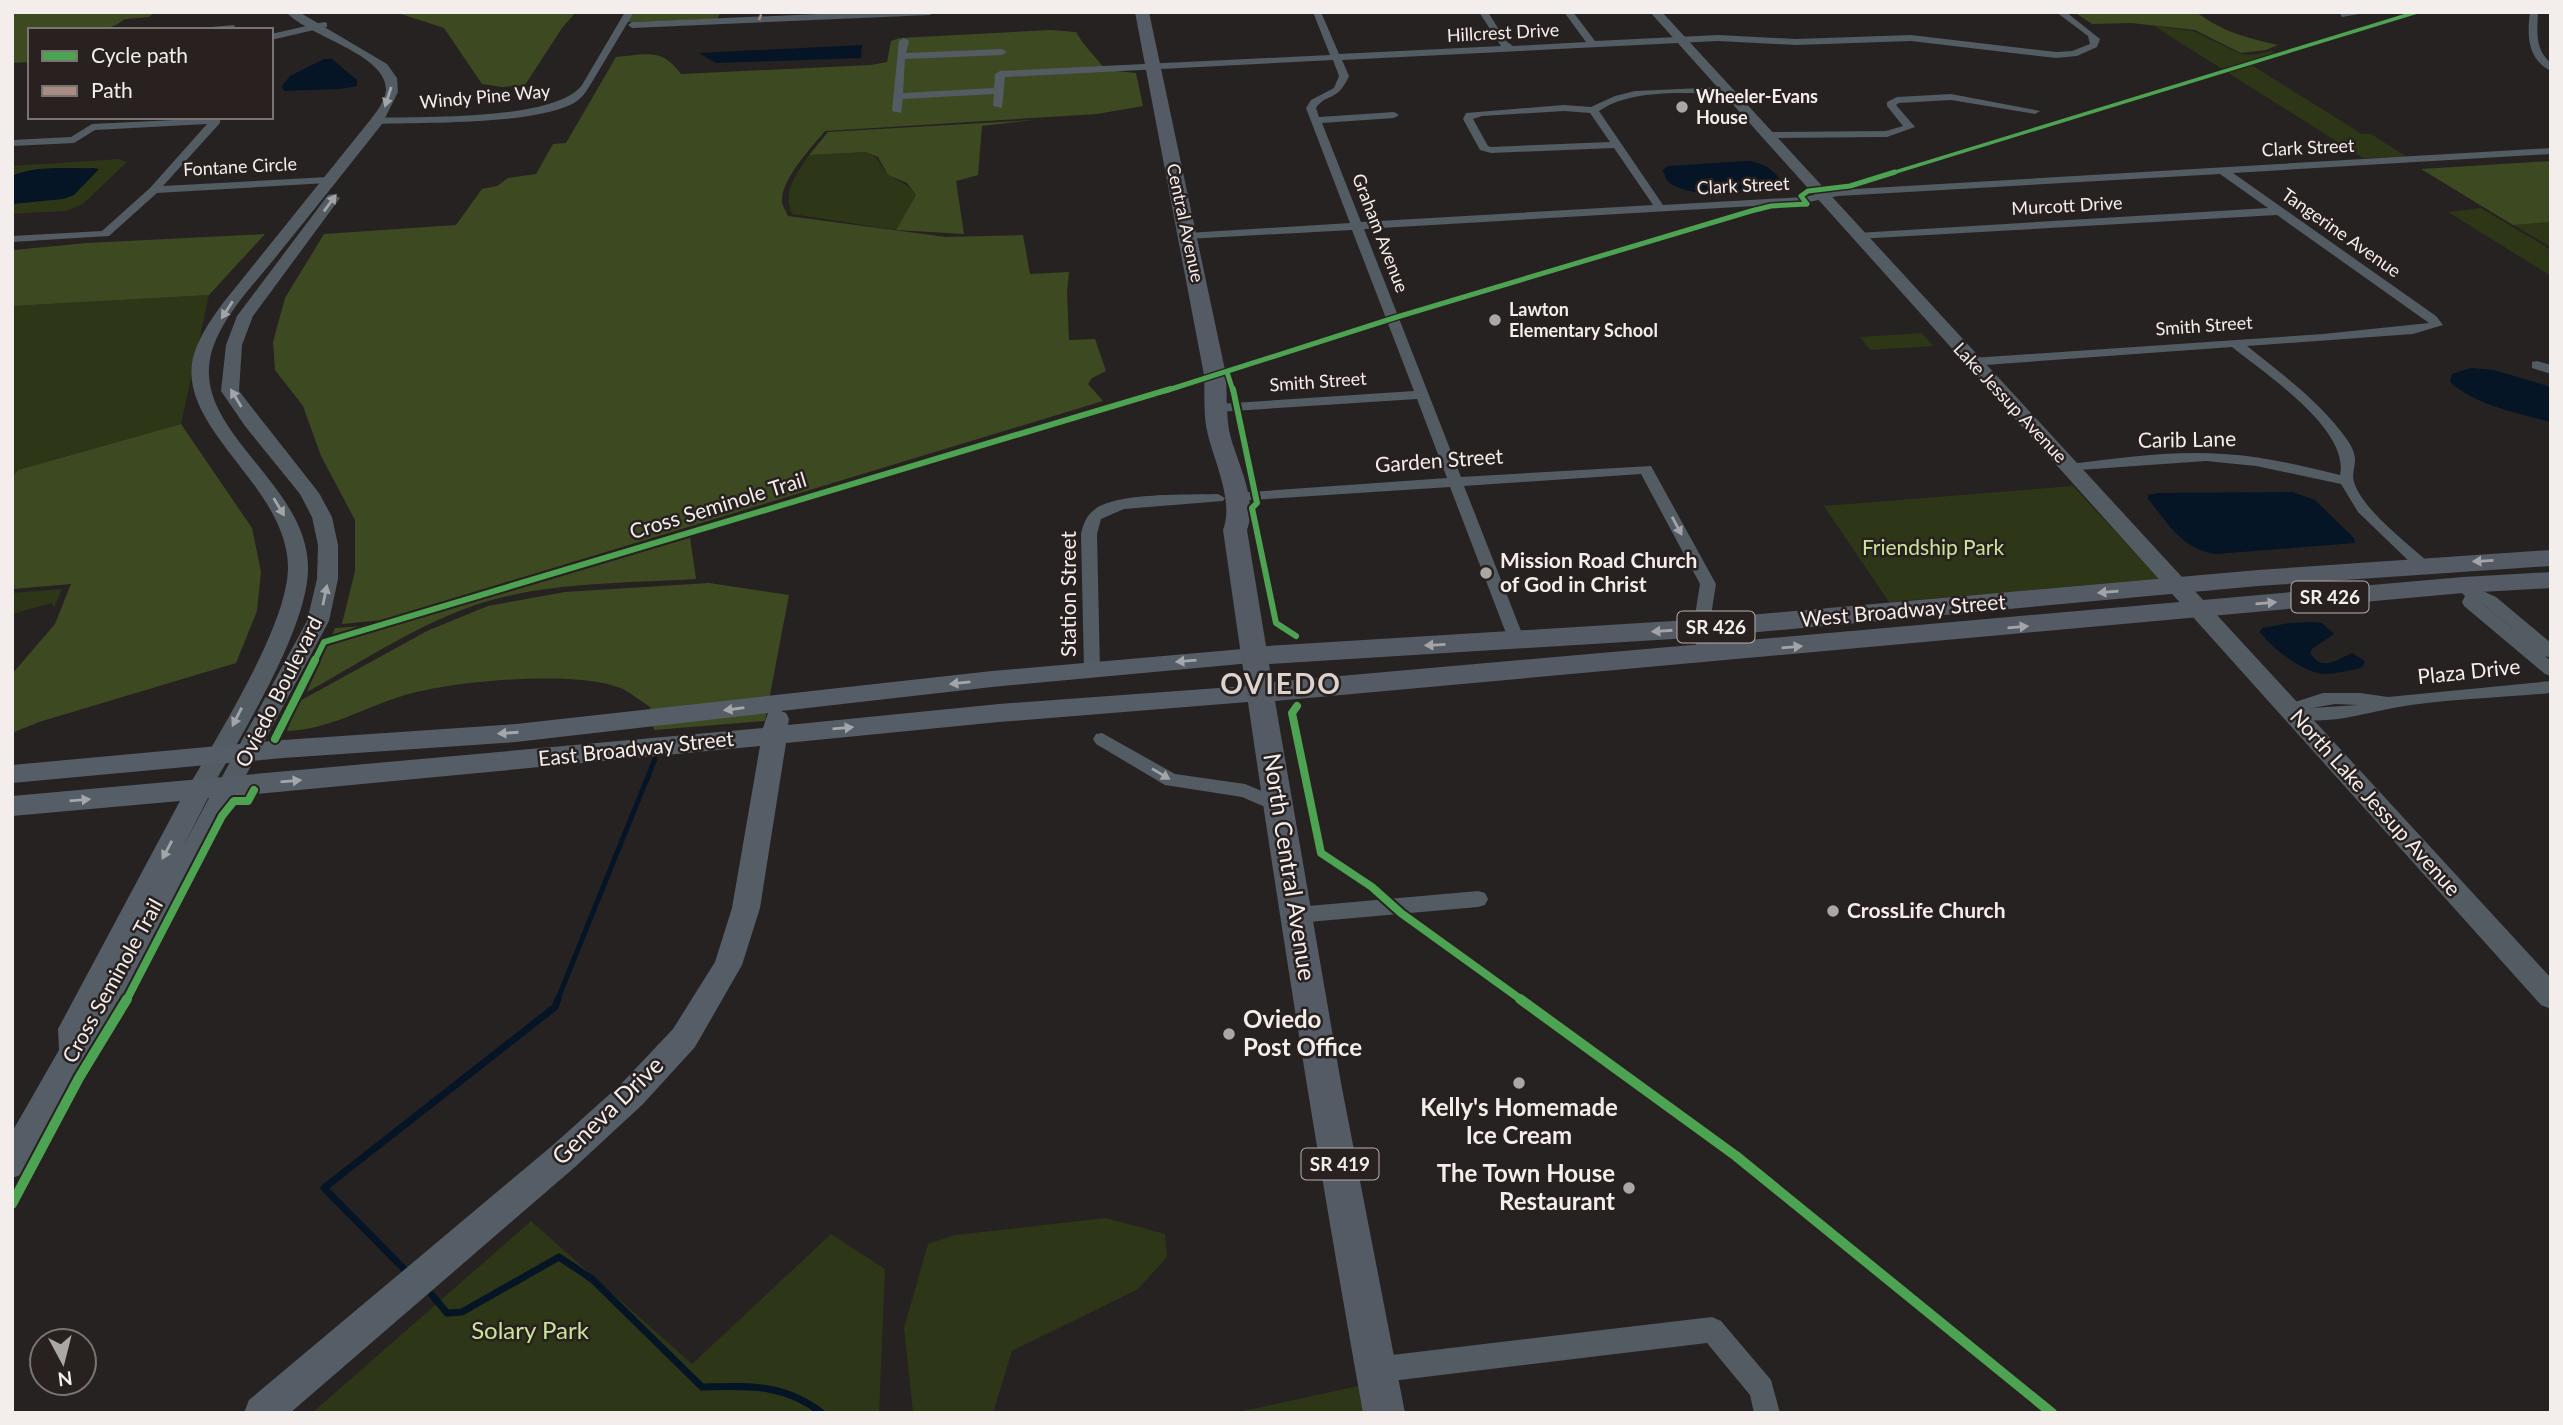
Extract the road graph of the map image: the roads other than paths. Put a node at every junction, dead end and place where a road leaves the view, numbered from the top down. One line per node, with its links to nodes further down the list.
1 (292, 12): 15 (street, Oviedo Boulevard)
2 (630, 12): 36 (street, Windy Pine Way)
3 (930, 12): 12 (street)
4 (1142, 12): 25 (main road, Central Avenue)
5 (1317, 12): 24 (street)
6 (1483, 12): 22 (street)
7 (1568, 12): 21 (street)
8 (1656, 12): 19 (street, Lake Jessup Avenue)
9 (2060, 12): 19 (street, Hillcrest Drive)
10 (2366, 12): 13 (street)
11 (2534, 12): 26 (street)
12 (883, 13): 16 (street)
13 (2342, 14)
14 (229, 15): 17 (street)
15 (315, 22): 18 (street); 36 (street, Oviedo Boulevard)
16 (632, 25)
17 (232, 28)
18 (273, 36)
19 (1678, 39): 21 (street, Hillcrest Drive); 28 (street, Lake Jessup Avenue)
20 (904, 41): 23 (street)
21 (1592, 44): 22 (street, Hillcrest Drive)
22 (1510, 48): 24 (street, Hillcrest Drive)
23 (901, 56): 27 (street); 30 (street)
24 (1338, 57): 25 (street, Hillcrest Drive); 37 (street)
25 (1153, 66): 27 (street, Hillcrest Drive); 50 (main road, Central Avenue)
26 (2551, 68)
27 (1000, 74): 29 (street)
28 (1724, 90): 32 (street); 38 (street, Lake Jessup Avenue)
29 (999, 91): 30 (street); 31 (street)
30 (898, 96): 33 (street)
31 (998, 106)
32 (1593, 110): 40 (street); 40 (street)
33 (897, 111)
34 (2035, 111): 38 (street)
35 (1394, 115): 37 (street)
36 (385, 120): 42 (street, Oviedo Boulevard); 44 (street, Oviedo Boulevard)
37 (1316, 120): 49 (street, Graham Avenue)
38 (1765, 135): 46 (street, Lake Jessup Avenue)
39 (12, 143): 45 (street, Fontane Circle)
40 (1615, 145): 47 (street)
41 (2551, 151): 43 (street, Clark Street)
42 (358, 166): 44 (street); 82 (street, Oviedo Boulevard, one-way to 42)
43 (2223, 171): 46 (street, Clark Street); 48 (street, Tangerine Avenue)
44 (328, 180): 45 (street, Fontane Circle); 83 (street, Oviedo Boulevard, one-way to 83)
45 (153, 190): 52 (street, Fontane Circle)
46 (1821, 196): 47 (street, Clark Street); 51 (street, Lake Jessup Avenue)
47 (1660, 208): 49 (street, Clark Street)
48 (2280, 211): 51 (street, Murcott Drive); 53 (street, Tangerine Avenue)
49 (1357, 226): 50 (street, Clark Street); 56 (street, Graham Avenue)
50 (1188, 236): 57 (main road, Central Avenue)
51 (1857, 236): 55 (street, Lake Jessup Avenue)
52 (12, 239)
53 (2437, 325): 54 (street, Smith Street)
54 (2235, 343): 55 (street, Smith Street); 60 (street)
55 (1972, 362): 58 (street, Lake Jessup Avenue)
56 (1421, 395): 57 (street, Smith Street); 59 (street, Graham Avenue)
57 (1218, 408): 61 (main road, Central Avenue)
58 (2069, 468): 60 (street, Carib Lane); 66 (street, Lake Jessup Avenue)
59 (1455, 481): 61 (street, Garden Street); 69 (street, Garden Street, one-way to 69); 70 (street, Graham Avenue)
60 (2346, 481): 64 (street)
61 (1228, 511): 62 (street, Garden Street); 73 (main road, Central Avenue)
62 (1093, 519): 74 (street, Station Street)
63 (2551, 558): 64 (main road, West Broadway Street / SR 426, one-way to 64)
64 (2421, 564): 66 (main road, West Broadway Street / SR 426)
65 (2551, 580): 67 (main road, West Broadway Street / SR 426)
66 (2176, 585): 68 (street, Lake Jessup Avenue); 69 (main road, West Broadway Street / SR 426, one-way to 69)
67 (2468, 590): 68 (main road, West Broadway Street / SR 426, one-way to 67); 71 (street, Plaza Drive); 75 (street, Plaza Drive)
68 (2198, 610): 72 (main road, West Broadway Street / SR 426, one-way to 68); 79 (street, North Lake Jessup Avenue)
69 (1701, 628): 70 (main road, West Broadway Street / SR 426, one-way to 70); 72 (street)
70 (1517, 641): 73 (main road, West Broadway Street / SR 426, one-way to 73)
71 (2551, 652)
72 (1706, 655): 77 (main road, West Broadway Street / SR 426)
73 (1254, 656): 74 (main road, East Broadway Street, one-way to 74); 77 (main road, Central Avenue)
74 (1092, 670): 78 (main road, East Broadway Street, one-way to 78)
75 (2551, 670)
76 (2551, 687): 79 (street, Plaza Drive)
77 (1260, 693): 80 (main road, East Broadway Street, one-way to 77); 90 (main road, North Central Avenue / SR 419)
78 (780, 702): 80 (main road, Geneva Drive); 82 (main road, East Broadway Street, one-way to 82)
79 (2291, 712): 93 (street, North Lake Jessup Avenue)
80 (775, 734): 87 (main road, East Broadway Street, one-way to 80); 97 (main road, Geneva Drive)
81 (1102, 739): 90 (street, one-way to 90)
82 (250, 751): 83 (main road, East Broadway Street); 87 (street, Oviedo Boulevard)
83 (219, 754): 84 (main road, East Broadway Street); 88 (street, Oviedo Boulevard)
84 (108, 766): 85 (main road, East Broadway Street); 86 (main road)
85 (12, 775)
86 (12, 782)
87 (229, 786): 88 (main road, East Broadway Street); 94 (main road, Oviedo Boulevard)
88 (199, 790): 89 (main road, East Broadway Street, one-way to 88); 94 (main road, Oviedo Boulevard, one-way to 94)
89 (12, 806)
90 (1279, 806): 92 (main road, North Central Avenue / SR 419)
91 (1478, 899): 92 (street)
92 (1297, 915): 96 (main road, North Central Avenue / SR 419)
93 (2551, 997)
94 (74, 1052): 95 (main road, Oviedo Boulevard)
95 (15, 1152)
96 (1375, 1370): 98 (main road, North Central Avenue / SR 419); 99 (street)
97 (262, 1413)
98 (1384, 1413)
99 (1768, 1413)

